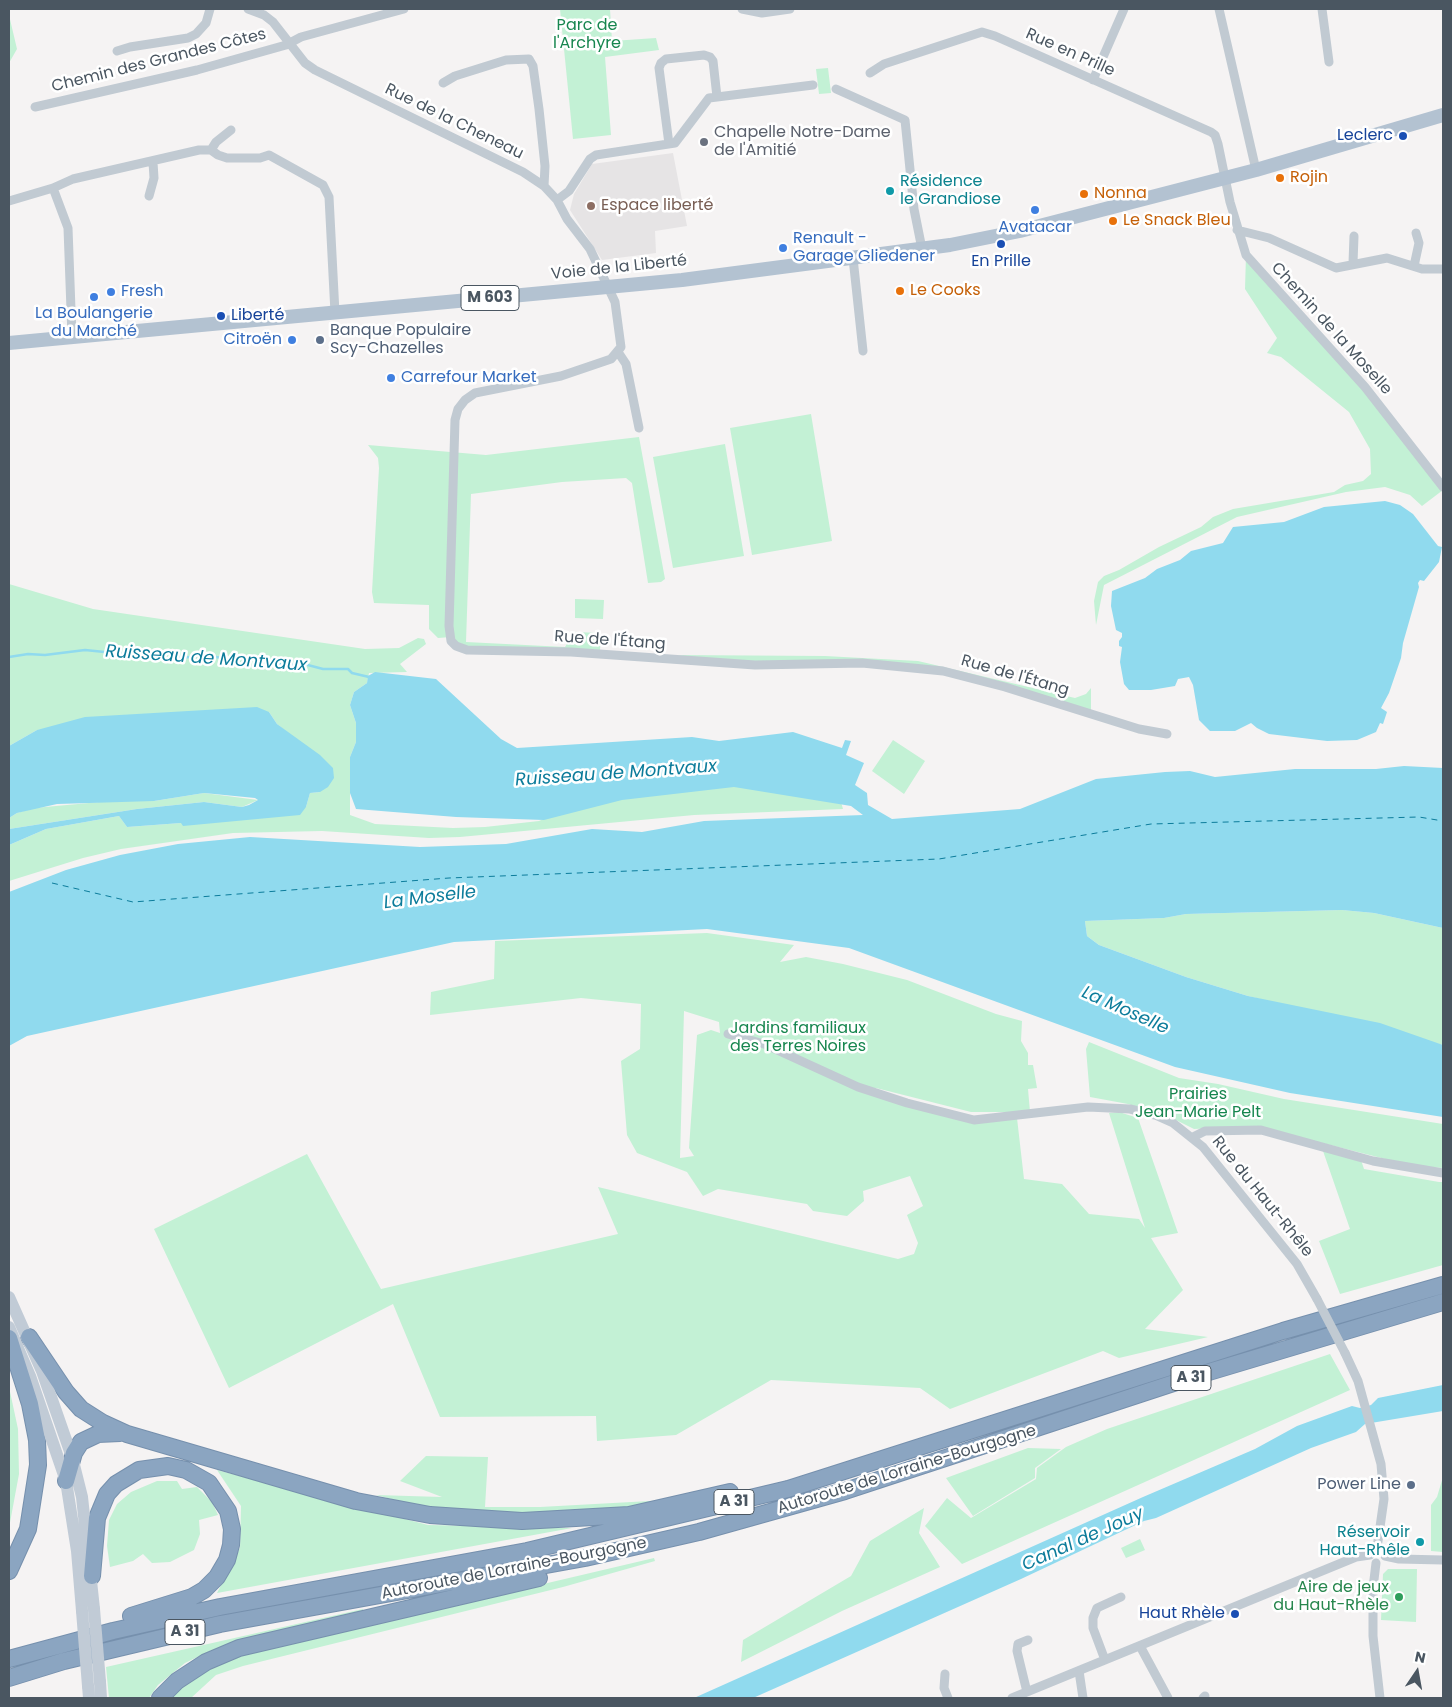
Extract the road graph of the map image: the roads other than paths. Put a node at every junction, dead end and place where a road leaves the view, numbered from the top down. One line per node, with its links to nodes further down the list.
1 (210, 9): 11 (street)
2 (248, 9): 9 (street)
3 (404, 9): 10 (street, Chemin des Grandes Côtes)
4 (742, 9): 5 (street)
5 (790, 9)
6 (1124, 9): 14 (street)
7 (1219, 9): 25 (street)
8 (1322, 9): 12 (street)
9 (266, 12): 10 (street, Rue de la Cheneau)
10 (289, 43): 19 (street, Chemin des Grandes Côtes); 27 (street, Rue de la Cheneau)
11 (117, 51)
12 (1329, 62)
13 (870, 73): 14 (street, Rue en Prille)
14 (1093, 80): 26 (street, Rue en Prille)
15 (443, 83): 27 (street)
16 (814, 85): 18 (street)
17 (836, 89): 35 (street)
18 (717, 97): 22 (street); 22 (street)
19 (35, 107)
20 (1443, 115): 25 (main road, M 603)
21 (231, 130): 23 (street)
22 (669, 144): 30 (street)
23 (211, 150): 24 (street); 41 (street)
24 (153, 162): 28 (street); 29 (street)
25 (1256, 170): 26 (main road, M 603)
26 (1225, 177): 32 (street, Chemin de la Moselle); 35 (main road, Voie de la Liberté / M 603)
27 (544, 186): 30 (street, Rue de la Cheneau)
28 (53, 188): 31 (street); 42 (street)
29 (149, 196)
30 (557, 200): 40 (street, Rue de la Cheneau)
31 (9, 201)
32 (1238, 230): 37 (street); 47 (street, Chemin de la Moselle)
33 (1416, 233): 38 (street)
34 (1354, 236): 37 (street)
35 (922, 249): 36 (main road, Voie de la Liberté / M 603)
36 (853, 258): 40 (main road, Voie de la Liberté / M 603); 44 (street)
37 (1352, 263): 38 (street)
38 (1414, 266): 39 (street)
39 (1443, 269)
40 (609, 287): 41 (main road, Voie de la Liberté / M 603); 45 (street, Rue de la Cheneau)
41 (335, 313): 42 (main road, Voie de la Liberté / M 603)
42 (72, 337): 43 (main road, Voie de la Liberté / M 603)
43 (9, 343)
44 (863, 351)
45 (618, 352): 46 (street); 48 (street, Rue de l'Étang)
46 (639, 428)
47 (1443, 487)
48 (1167, 734)
49 (728, 1034): 50 (street, Rue du Haut-Rhêle)
50 (1193, 1137): 51 (street); 62 (street, Rue du Haut-Rhêle, bridge)
51 (1443, 1173)
52 (1443, 1285): 59 (highway, Autoroute de Lorraine-Bourgogne / A 31)
53 (9, 1297): 56 (main road)
54 (1443, 1302): 63 (highway, Autoroute de Lorraine-Bourgogne / A 31)
55 (9, 1327): 61 (main road)
56 (29, 1337): 58 (highway); 60 (main road)
57 (9, 1338): 68 (highway)
58 (127, 1434): 59 (highway); 60 (highway)
59 (898, 1454): 75 (highway, Autoroute de Lorraine-Bourgogne / A 31)
60 (72, 1458): 61 (highway); 69 (main road)
61 (66, 1481): 71 (main road)
62 (1377, 1548): 64 (street); 65 (street)
63 (622, 1550): 77 (highway, Autoroute de Lorraine-Bourgogne / A 31); 85 (highway)
64 (1370, 1555): 67 (street); 73 (street)
65 (1385, 1556): 66 (street); 67 (street)
66 (1443, 1560)
67 (1376, 1563): 90 (street)
68 (9, 1571)
69 (92, 1576): 71 (main road); 74 (highway)
70 (1121, 1596): 76 (street)
71 (88, 1610): 82 (main road, bridge)
72 (1028, 1640): 83 (street)
73 (1140, 1646): 76 (street); 89 (street)
74 (9, 1651)
75 (9, 1659)
76 (1105, 1660): 78 (street)
77 (64, 1661): 80 (highway, Autoroute de Lorraine-Bourgogne / A 31); 81 (highway)
78 (1079, 1671): 83 (street); 88 (street)
79 (945, 1674): 86 (street)
80 (9, 1678)
81 (9, 1688)
82 (92, 1689): 84 (main road)
83 (1027, 1692): 87 (street)
84 (101, 1698)
85 (160, 1698)
86 (948, 1698)
87 (1012, 1698)
88 (1083, 1698)
89 (1168, 1698)
90 (1380, 1698)

